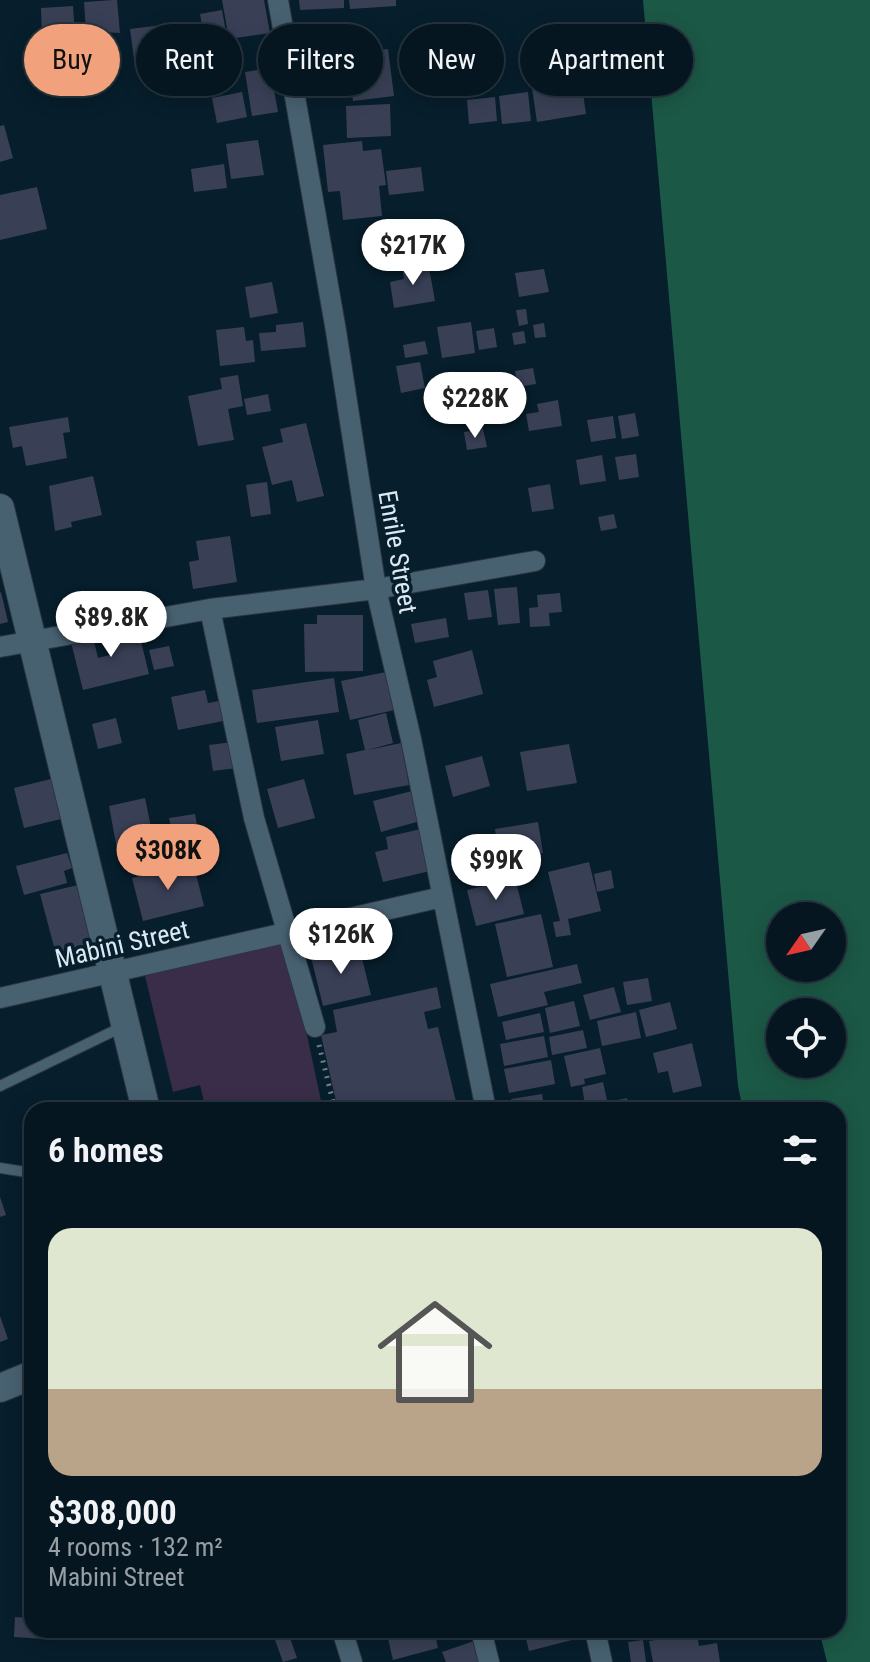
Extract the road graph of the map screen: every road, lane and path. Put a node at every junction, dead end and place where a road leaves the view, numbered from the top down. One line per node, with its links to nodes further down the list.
1 (278, 0): 4 (street, Enrile Street)
2 (0, 508): 6 (street)
3 (535, 561): 4 (street)
4 (376, 589): 5 (street); 8 (street, Enrile Street)
5 (210, 609): 6 (street); 9 (street)
6 (31, 643): 7 (street); 10 (street)
7 (0, 647)
8 (442, 897): 9 (street, Mabini Street); 17 (street, Enrile Street)
9 (286, 933): 10 (street, Mabini Street); 13 (street)
10 (116, 973): 11 (street, Mabini Street); 12 (street)
11 (0, 998)
12 (128, 1024): 14 (lane); 15 (street)
13 (315, 1027): 16 (path)
14 (0, 1086)
15 (144, 1102)
16 (333, 1102)
17 (484, 1102)
18 (0, 1168): 19 (lane)
19 (24, 1172)
20 (24, 1378): 21 (street)
21 (0, 1388)
22 (344, 1638): 25 (street)
23 (483, 1638): 26 (street)
24 (597, 1638): 27 (street)
25 (352, 1662)
26 (489, 1662)
27 (602, 1662)

